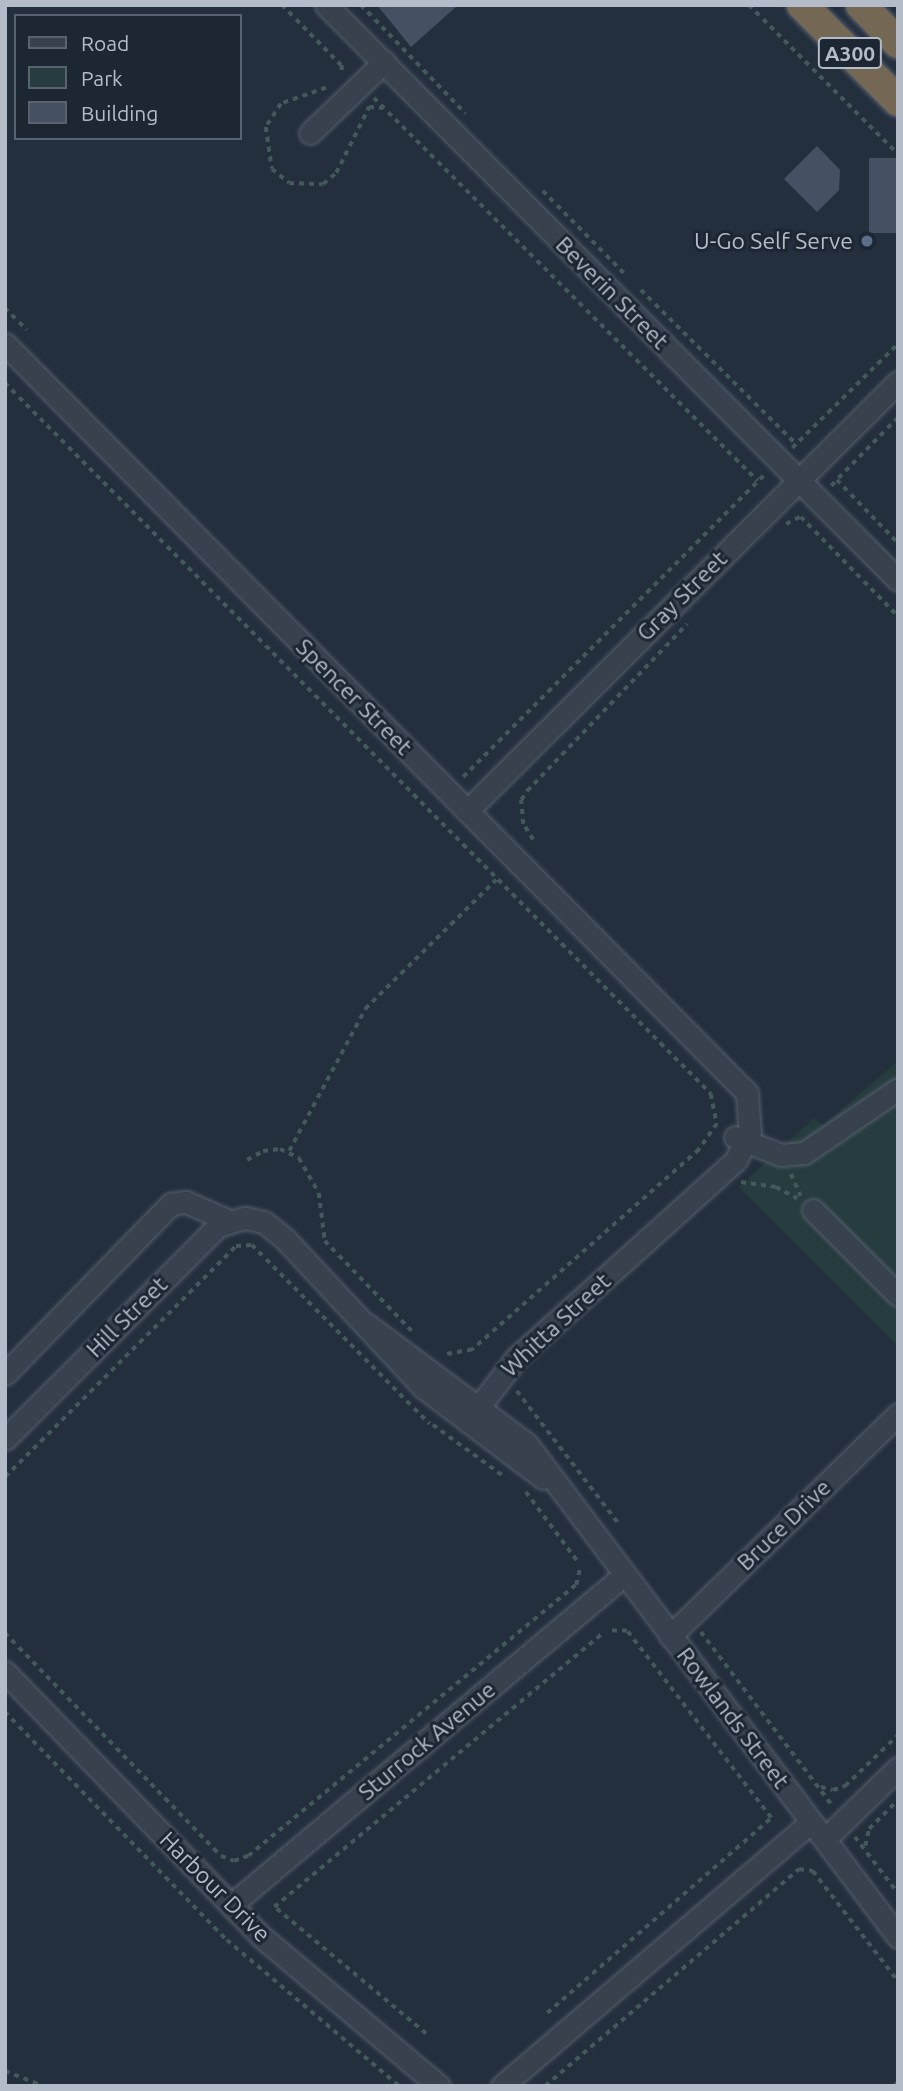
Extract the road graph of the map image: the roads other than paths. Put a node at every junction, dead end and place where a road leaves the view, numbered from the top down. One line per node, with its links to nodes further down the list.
1 (326, 5): 5 (street, Beverin Street)
2 (802, 5): 6 (highway, A300)
3 (861, 5): 4 (highway, A300)
4 (898, 43)
5 (384, 62): 7 (street); 10 (street, Beverin Street)
6 (898, 101)
7 (310, 132)
8 (5, 344): 12 (street, Spencer Street)
9 (898, 382): 10 (street, Gray Street)
10 (797, 480): 11 (street, Beverin Street); 12 (street, Gray Street)
11 (898, 580)
12 (467, 811): 14 (street, Spencer Street)
13 (898, 1089): 14 (street)
14 (740, 1139): 19 (street, Whitta Street); 19 (street, Whitta Street)
15 (813, 1210): 17 (street)
16 (227, 1220): 18 (street); 19 (street, Rowlands Street); 21 (street, Hill Street)
17 (898, 1295)
18 (5, 1374)
19 (472, 1407): 22 (street, Rowlands Street)
20 (898, 1414): 23 (street, Bruce Drive)
21 (5, 1438)
22 (623, 1576): 23 (street, Rowlands Street); 28 (street, Sturrock Avenue)
23 (670, 1636): 26 (street, Rowlands Street)
24 (5, 1672): 28 (street, Harbour Drive)
25 (898, 1768): 27 (street)
26 (811, 1822): 27 (street, Rowlands Street); 31 (street)
27 (825, 1839): 29 (street, Rowlands Street)
28 (231, 1905): 30 (street, Harbour Drive)
29 (898, 1937)
30 (439, 2086)
31 (502, 2086)

